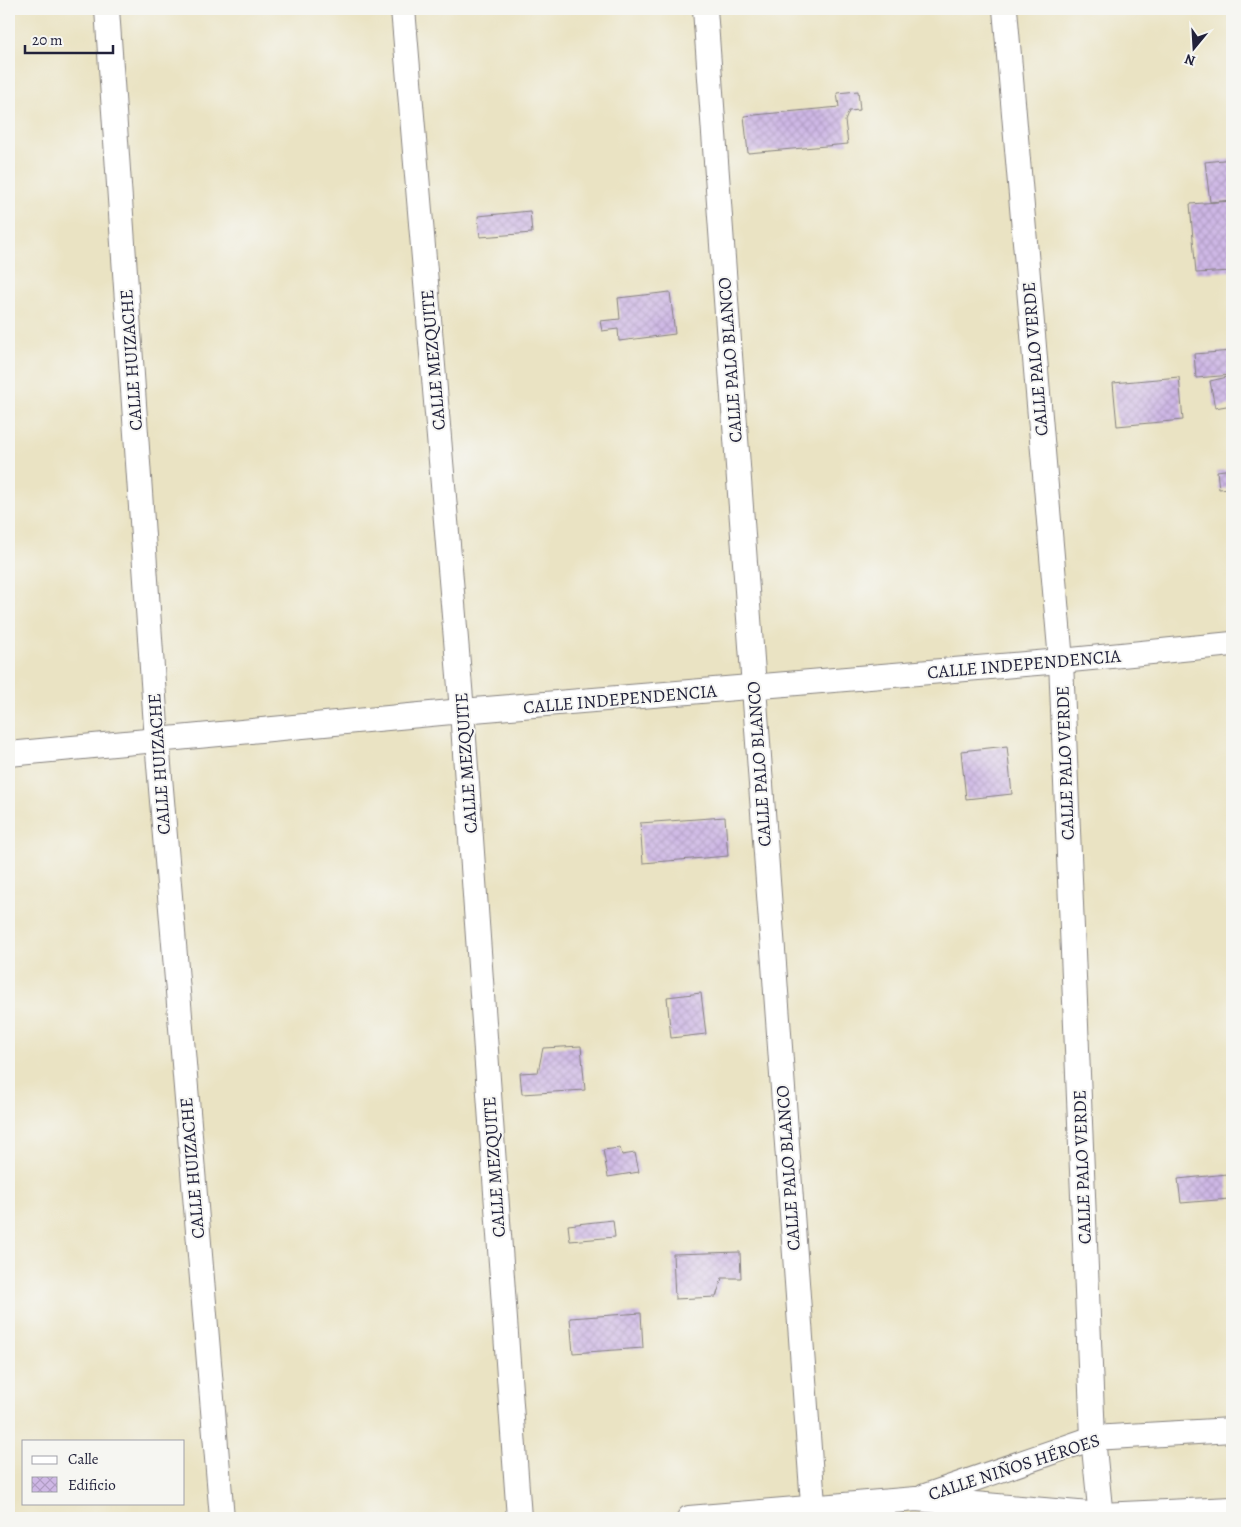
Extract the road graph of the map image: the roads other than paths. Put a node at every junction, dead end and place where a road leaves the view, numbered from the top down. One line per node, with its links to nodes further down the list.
1 (107, 9): 9 (street, CALLE HUIZACHE)
2 (403, 9): 8 (street, CALLE MEZQUITE)
3 (706, 9): 7 (street, CALLE PALO BLANCO)
4 (1005, 9): 6 (street, CALLE PALO VERDE)
5 (1232, 644): 6 (street, CALLE INDEPENDENCIA)
6 (1061, 661): 7 (street, CALLE INDEPENDENCIA); 12 (street, CALLE PALO VERDE)
7 (753, 688): 8 (street, CALLE INDEPENDENCIA); 15 (street, CALLE PALO BLANCO)
8 (462, 711): 9 (street, CALLE INDEPENDENCIA); 18 (street, CALLE MEZQUITE)
9 (157, 741): 10 (street, CALLE INDEPENDENCIA); 17 (street, CALLE HUIZACHE)
10 (9, 754)
11 (1232, 1430): 12 (street, CALLE NIÑOS HÉROES)
12 (1093, 1438): 13 (street, CALLE NIÑOS HÉROES); 16 (street, CALLE PALO VERDE)
13 (916, 1499): 15 (street, CALLE NIÑOS HÉROES); 16 (street, CALLE NIÑOS HÉROES)
14 (1232, 1509): 16 (street, CALLE NIÑOS HÉROES)
15 (814, 1513): 19 (street, CALLE NIÑOS HÉROES)
16 (1101, 1516)
17 (222, 1518)
18 (519, 1518)
19 (689, 1518)

